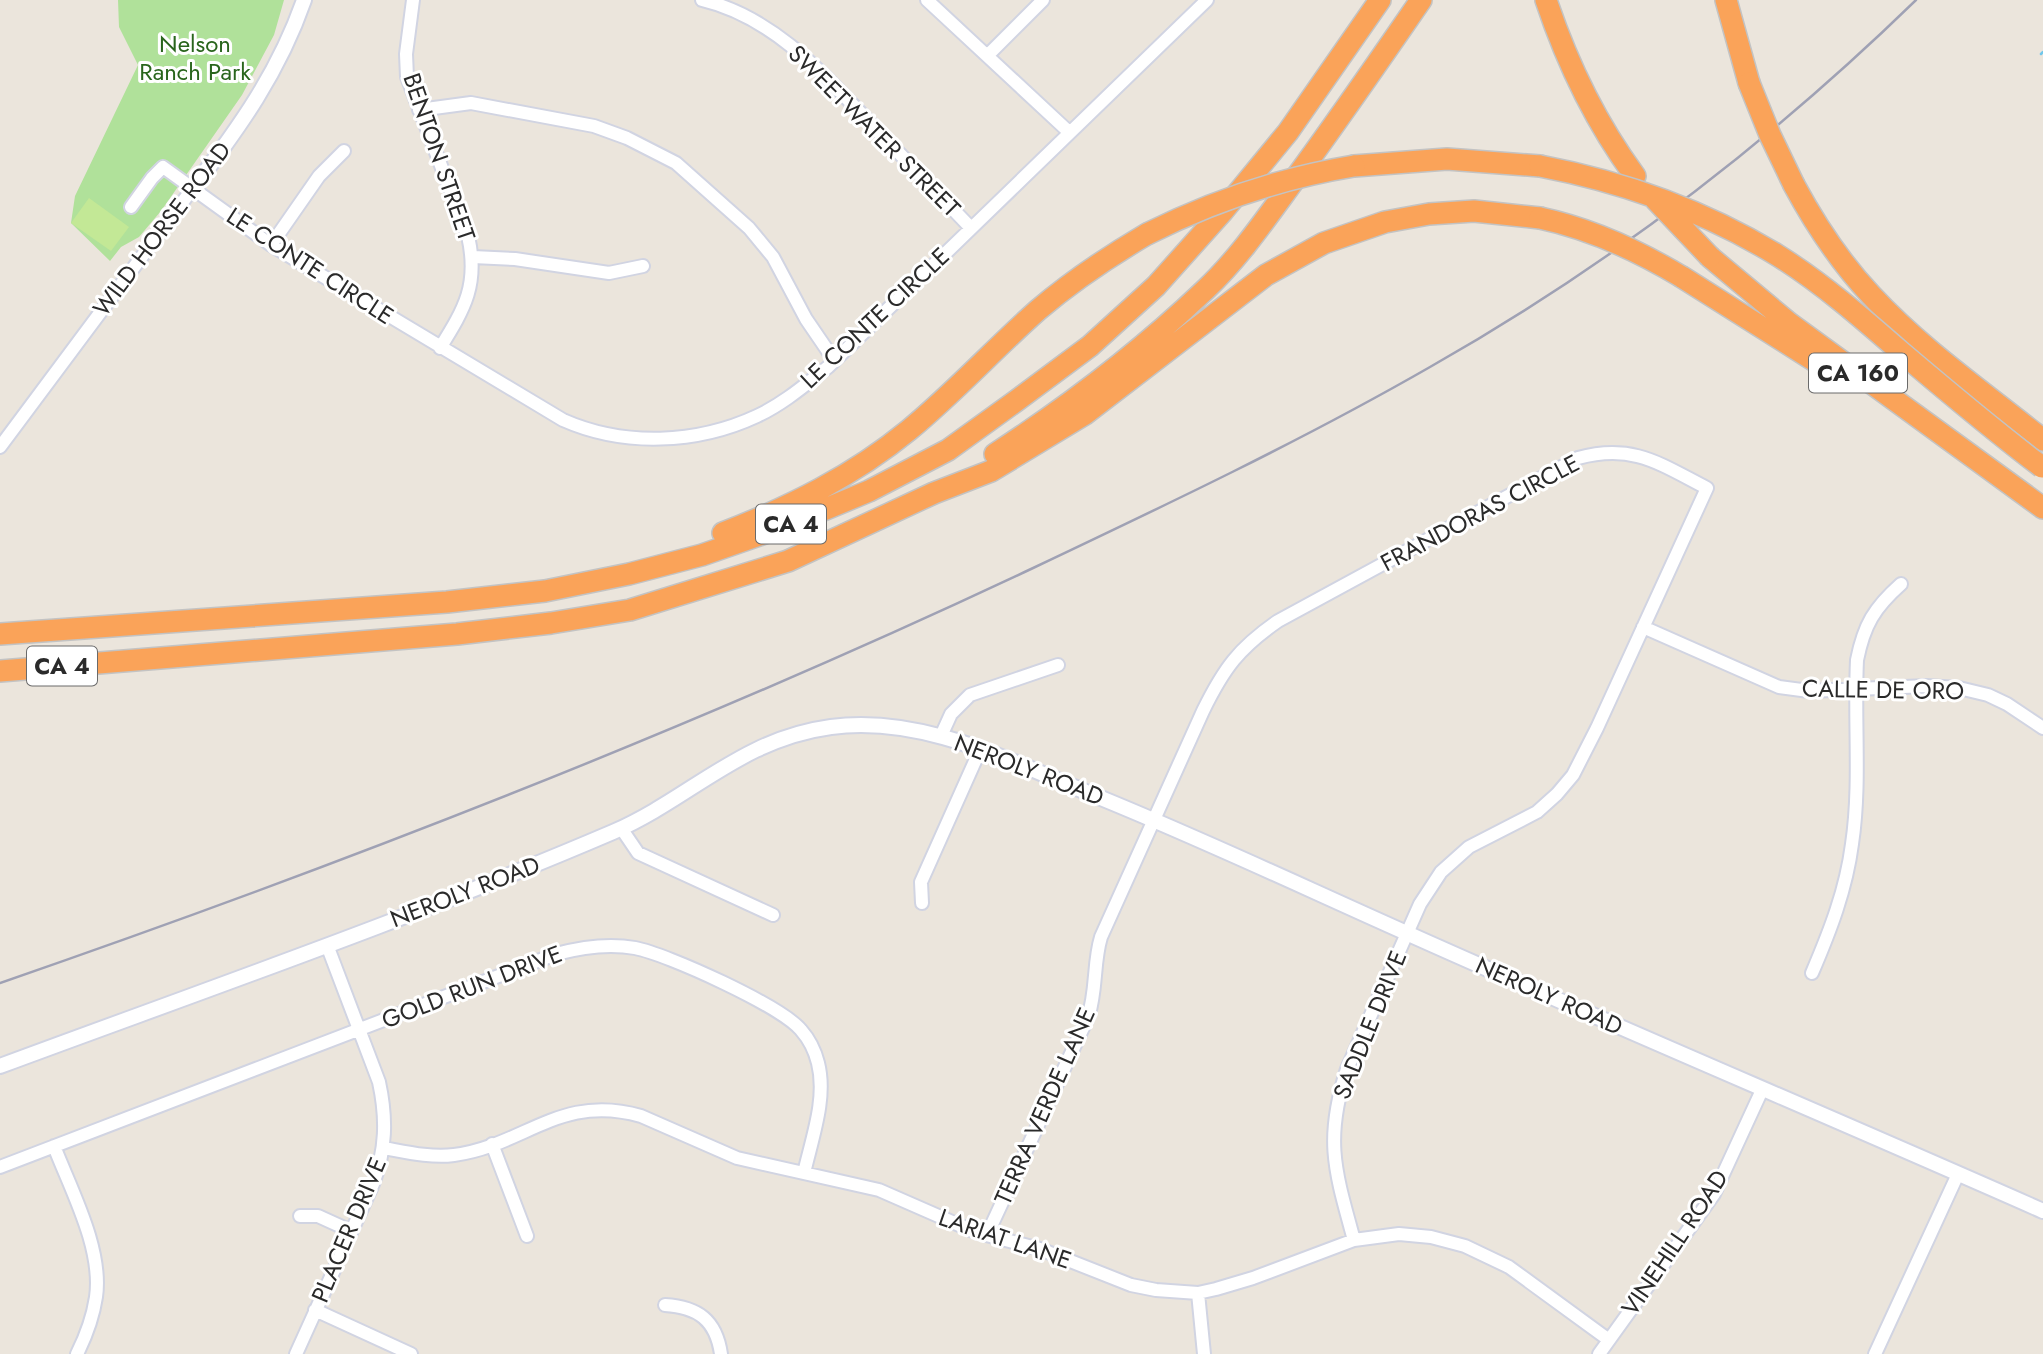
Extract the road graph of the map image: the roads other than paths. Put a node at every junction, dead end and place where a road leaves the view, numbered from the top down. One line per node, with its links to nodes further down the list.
1 (304, 0): 15 (street, WILD HORSE ROAD)
2 (413, 0): 12 (street, BENTON STREET)
3 (702, 0): 17 (street, SWEETWATER STREET)
4 (927, 0): 11 (street)
5 (1043, 0): 11 (street)
6 (1207, 0): 13 (street, LE CONTE CIRCLE)
7 (1380, 0): 29 (highway, CA 4)
8 (1421, 0): 27 (highway, CA 4)
9 (1546, 0): 26 (highway, CA 160, bridge)
10 (1726, 0): 23 (highway, CA 160, bridge)
11 (988, 55): 13 (street)
12 (419, 110): 19 (street, BENTON STREET); 22 (street)
13 (1069, 132): 17 (street, LE CONTE CIRCLE)
14 (344, 151): 18 (street)
15 (193, 188): 16 (street, LE CONTE CIRCLE); 18 (street, LE CONTE CIRCLE); 24 (street, WILD HORSE ROAD)
16 (131, 207)
17 (970, 227): 22 (street, LE CONTE CIRCLE)
18 (271, 246): 21 (street, LE CONTE CIRCLE)
19 (473, 257): 20 (street); 21 (street, BENTON STREET)
20 (643, 266)
21 (440, 348): 22 (street, LE CONTE CIRCLE)
22 (834, 360)
23 (2043, 440)
24 (0, 447)
25 (2042, 467): 29 (highway, bridge)
26 (2010, 484): 27 (highway, bridge); 28 (highway, CA 160)
27 (934, 493): 33 (highway, CA 4)
28 (2043, 508)
29 (646, 569): 32 (highway, CA 4)
30 (1900, 584): 37 (street)
31 (1643, 627): 37 (street, CALLE DE ORO); 41 (street, FRANDORAS CIRCLE); 45 (street, FRANDORAS CIRCLE)
32 (0, 634)
33 (125, 662): 35 (highway, CA 4); 36 (highway)
34 (1058, 665): 39 (street)
35 (0, 671)
36 (0, 682)
37 (1856, 688): 38 (street, CALLE DE ORO); 47 (street)
38 (2043, 728)
39 (941, 736): 40 (street, NEROLY ROAD); 42 (street, NEROLY ROAD)
40 (981, 750): 41 (street, NEROLY ROAD); 43 (street)
41 (1155, 820): 45 (street, NEROLY ROAD); 60 (street, TERRA VERDE LANE)
42 (621, 828): 44 (street); 46 (street, NEROLY ROAD)
43 (922, 903)
44 (773, 915)
45 (1407, 933): 50 (street, NEROLY ROAD); 62 (street, SADDLE DRIVE)
46 (327, 945): 48 (street, PLACER DRIVE); 49 (street, NEROLY ROAD)
47 (1812, 973)
48 (358, 1030): 52 (street, GOLD RUN DRIVE); 53 (street, PLACER DRIVE); 55 (street, GOLD RUN DRIVE)
49 (0, 1066)
50 (1762, 1090): 56 (street, NEROLY ROAD); 66 (street, VINEHILL ROAD)
51 (492, 1144): 53 (street, LARIAT LANE); 55 (street, LARIAT LANE); 61 (street)
52 (54, 1146): 54 (street, GOLD RUN DRIVE); 67 (street)
53 (384, 1148): 59 (street, PLACER DRIVE)
54 (0, 1167)
55 (804, 1173): 60 (street, LARIAT LANE)
56 (1958, 1174): 57 (street, NEROLY ROAD); 73 (street)
57 (2043, 1211)
58 (300, 1216): 59 (street)
59 (351, 1231): 65 (street, PLACER DRIVE)
60 (987, 1235): 63 (street, LARIAT LANE)
61 (527, 1236)
62 (1354, 1240): 63 (street, LARIAT LANE); 66 (street, LARIAT LANE)
63 (1198, 1293): 71 (street)
64 (665, 1305): 70 (street)
65 (315, 1310): 68 (street, PLACER DRIVE); 69 (street)
66 (1609, 1340): 72 (street, VINEHILL ROAD)
67 (77, 1354)
68 (296, 1354)
69 (411, 1354)
70 (721, 1354)
71 (1205, 1354)
72 (1599, 1354)
73 (1875, 1354)

